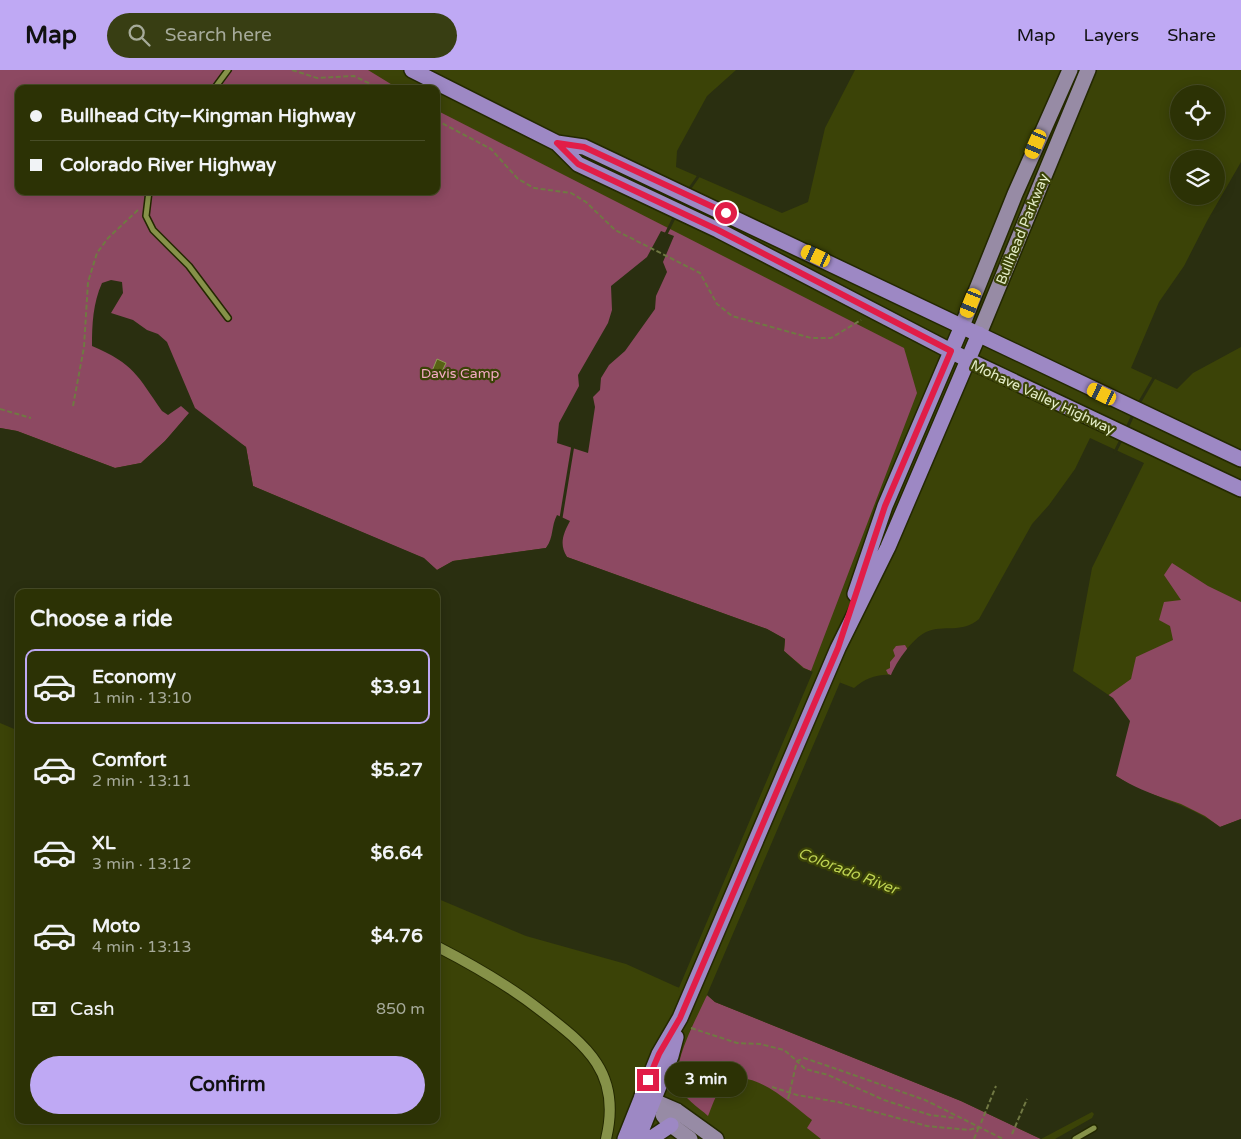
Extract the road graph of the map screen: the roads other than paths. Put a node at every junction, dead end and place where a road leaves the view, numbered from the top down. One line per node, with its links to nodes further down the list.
1 (228, 70): 5 (lane)
2 (412, 70): 6 (highway)
3 (1070, 70): 9 (main road, Bullhead Parkway)
4 (1088, 70): 10 (main road, Bullhead Parkway)
5 (217, 85)
6 (557, 143): 9 (highway); 11 (highway)
7 (148, 195): 8 (lane)
8 (228, 318)
9 (962, 326): 10 (highway, Mohave Valley Highway); 11 (highway, Mohave Valley Highway)
10 (979, 334): 12 (highway, Bullhead Parkway); 13 (highway, Mohave Valley Highway)
11 (951, 351): 12 (highway); 15 (highway, Mohave Valley Highway)
12 (968, 360): 14 (highway, Mohave Valley Highway); 15 (highway, Mohave Valley Highway)
13 (1241, 460)
14 (1241, 489)
15 (838, 648): 17 (highway, Mohave Valley Highway)
16 (440, 948): 20 (street)
17 (647, 1099): 18 (main road); 21 (highway); 22 (highway); 25 (main road)
18 (671, 1125): 23 (highway); 24 (main road)
19 (1094, 1128): 26 (lane)
20 (606, 1139)
21 (625, 1139)
22 (638, 1139)
23 (650, 1139)
24 (690, 1139)
25 (716, 1139)
26 (1076, 1139)

